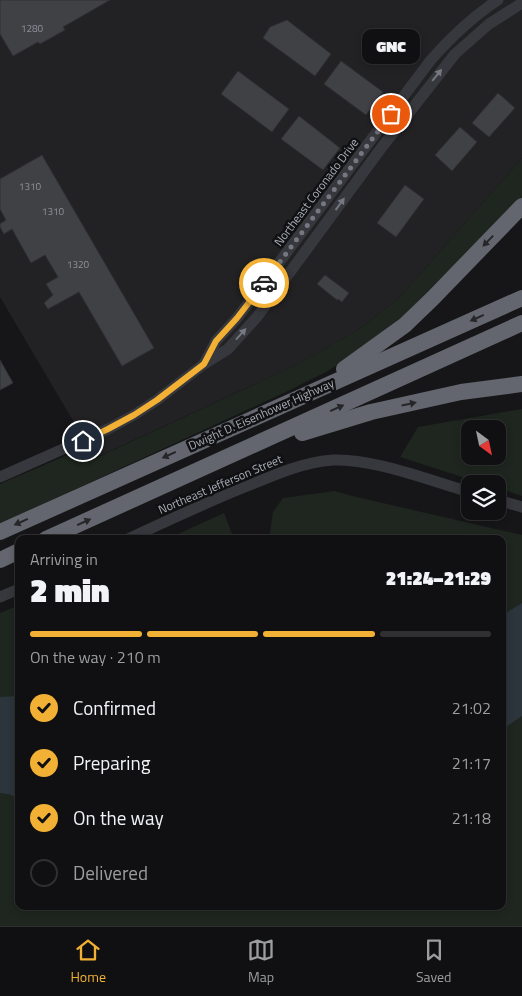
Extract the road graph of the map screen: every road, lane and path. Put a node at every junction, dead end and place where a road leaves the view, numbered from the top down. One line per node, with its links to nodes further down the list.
1 (498, 0): 6 (street, Northeast Coronado Drive)
2 (522, 3): 6 (street, Northeast Coronado Drive, one-way to 2)
3 (522, 206): 8 (highway, one-way to 8)
4 (522, 298): 8 (highway, Dwight D. Eisenhower Highway, one-way to 8)
5 (522, 323): 9 (highway, Dwight D. Eisenhower Highway, one-way to 5)
6 (204, 364): 10 (street, Northeast Coronado Drive)
7 (522, 384): 9 (highway, one-way to 7)
8 (317, 389): 14 (highway, Dwight D. Eisenhower Highway, one-way to 14)
9 (244, 450): 15 (highway, Dwight D. Eisenhower Highway, one-way to 9)
10 (0, 477)
11 (461, 489): 16 (street, Northeast Jefferson Street)
12 (506, 502): 13 (street)
13 (522, 507)
14 (0, 532)
15 (55, 535)
16 (137, 535)
17 (15, 553): 18 (highway)
18 (0, 560)
19 (15, 591): 20 (street)
20 (0, 597)

